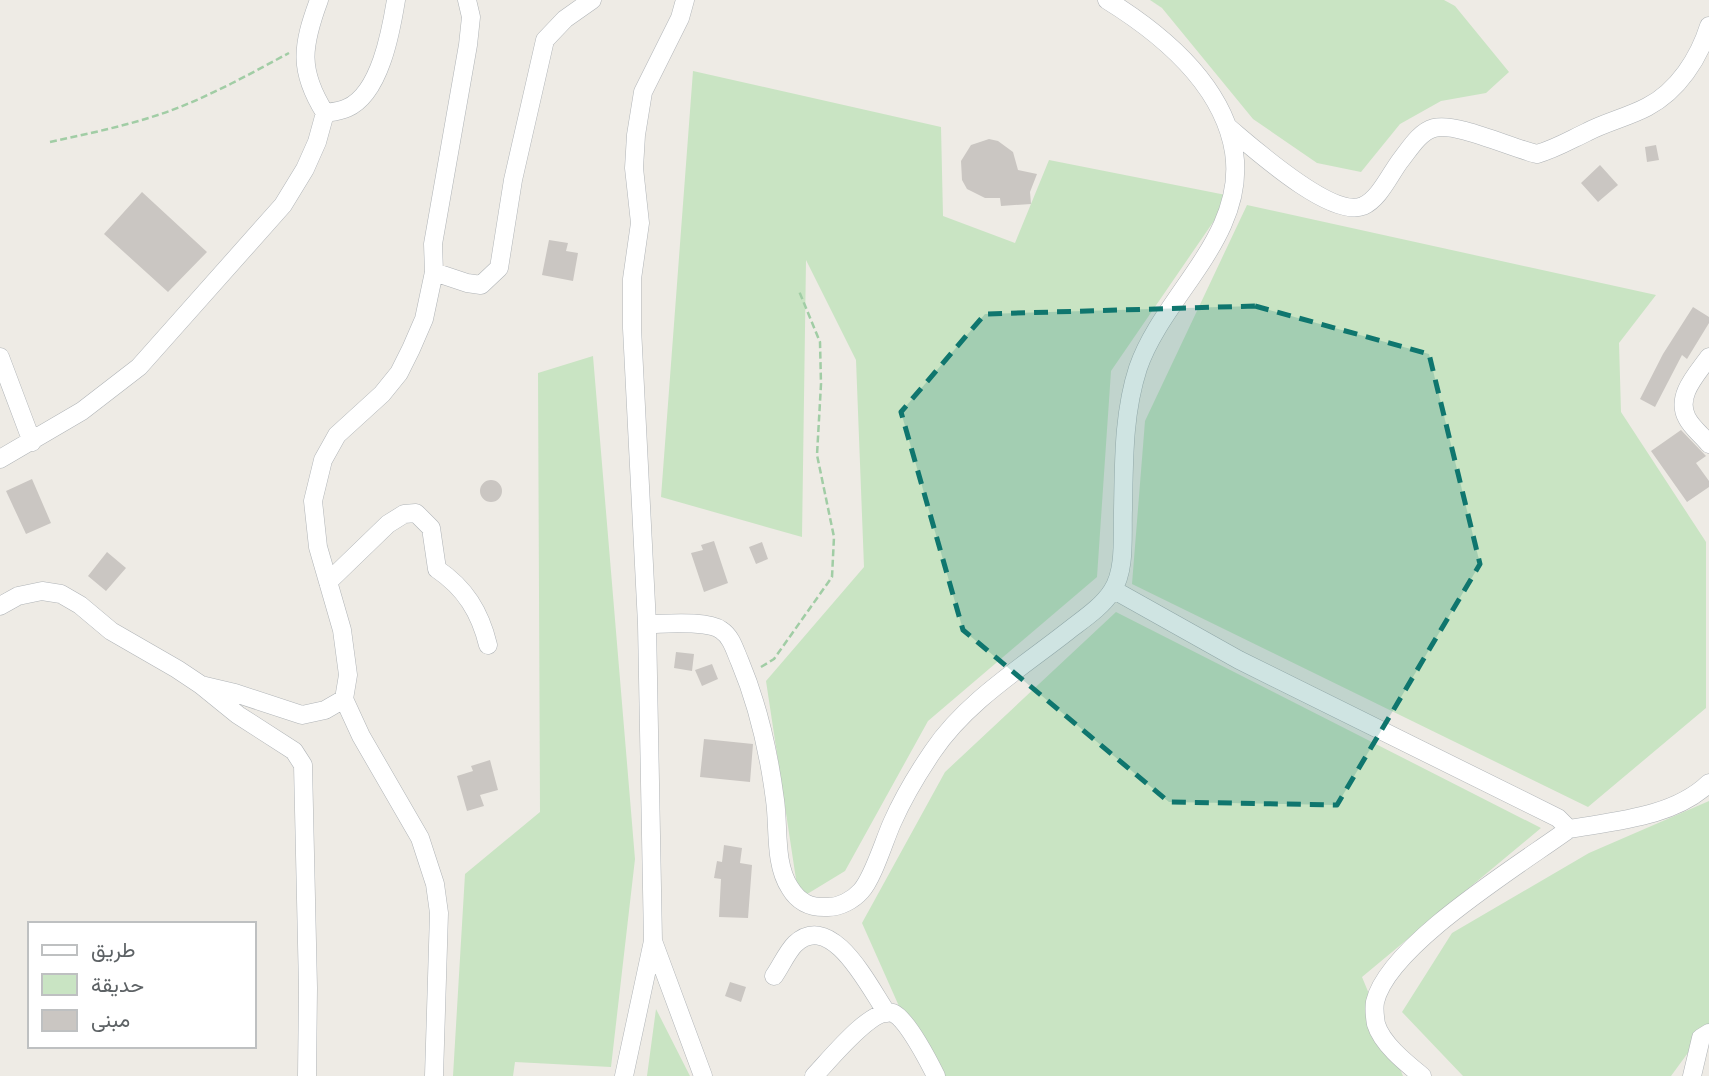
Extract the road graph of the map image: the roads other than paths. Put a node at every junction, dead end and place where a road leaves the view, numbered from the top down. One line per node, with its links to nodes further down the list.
1 (319, 0): 8 (street)
2 (396, 0): 8 (street)
3 (467, 0): 10 (street)
4 (592, 0): 10 (street)
5 (685, 0): 19 (street)
6 (1107, 0): 9 (street)
7 (1709, 26): 9 (street)
8 (326, 113): 13 (street)
9 (1228, 127): 17 (street)
10 (434, 272): 16 (street)
11 (0, 357): 13 (street)
12 (1709, 357): 14 (street)
13 (32, 442): 15 (street)
14 (1709, 444)
15 (0, 459)
16 (328, 582): 20 (street); 22 (street)
17 (1114, 590): 19 (street); 24 (street)
18 (0, 604): 21 (street)
19 (647, 624): 25 (street)
20 (488, 645)
21 (201, 685): 22 (street); 29 (street)
22 (344, 699): 30 (street)
23 (1709, 783): 24 (street)
24 (1569, 829): 35 (street)
25 (653, 941): 31 (street); 32 (street)
26 (775, 976): 27 (street)
27 (887, 1013): 33 (street); 34 (street)
28 (1709, 1033): 36 (street)
29 (306, 1076)
30 (434, 1076)
31 (624, 1076)
32 (703, 1076)
33 (814, 1076)
34 (936, 1076)
35 (1422, 1076)
36 (1692, 1076)

